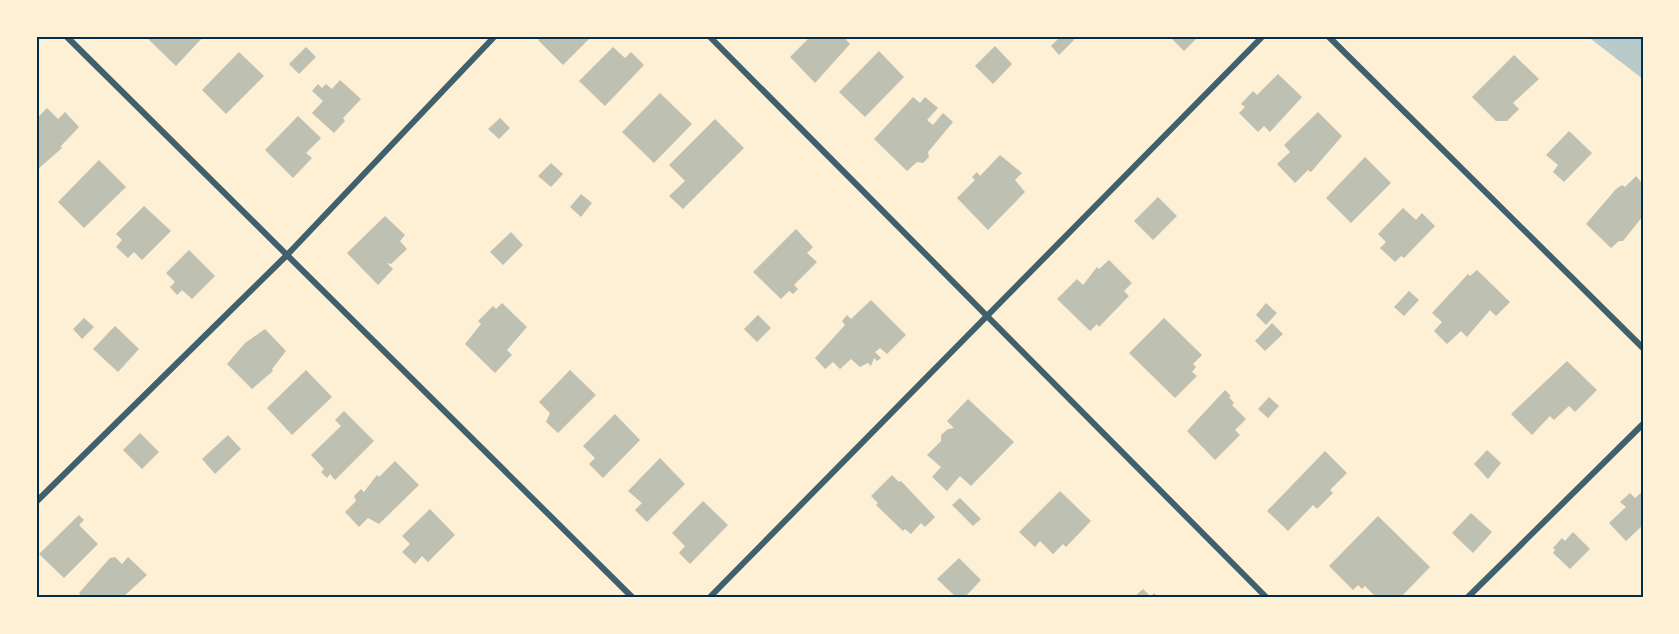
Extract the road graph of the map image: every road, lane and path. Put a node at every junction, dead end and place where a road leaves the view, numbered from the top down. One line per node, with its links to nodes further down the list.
1 (66, 36): 6 (street)
2 (495, 36): 6 (street)
3 (708, 36): 7 (street)
4 (1263, 36): 7 (street)
5 (1328, 36): 8 (street)
6 (286, 255): 10 (street); 11 (street)
7 (987, 315): 12 (street); 13 (street)
8 (1643, 348)
9 (1643, 424): 14 (street)
10 (36, 502)
11 (633, 598)
12 (710, 598)
13 (1267, 598)
14 (1467, 598)

